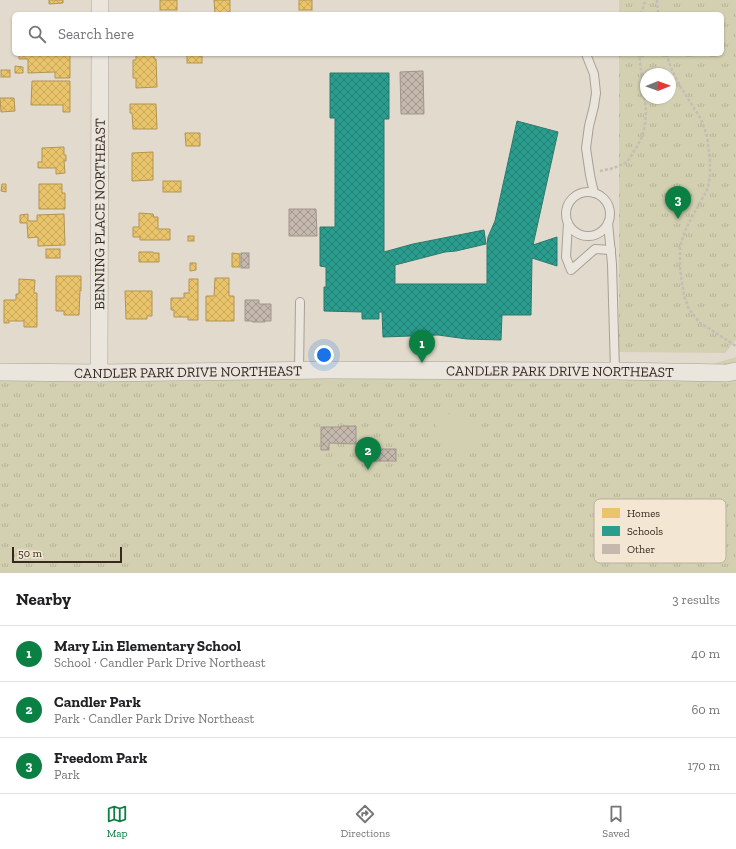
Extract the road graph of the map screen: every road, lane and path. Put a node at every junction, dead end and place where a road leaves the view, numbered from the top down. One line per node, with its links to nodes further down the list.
1 (100, 0): 4 (street)
2 (647, 0): 5 (path)
3 (657, 0): 6 (path)
4 (100, 12)
5 (643, 12)
6 (658, 12)
7 (100, 56): 22 (street, BENNING PLACE NORTHEAST)
8 (587, 56): 12 (lane)
9 (639, 56): 11 (path)
10 (667, 56): 17 (path)
11 (597, 172)
12 (594, 193): 13 (lane); 14 (lane)
13 (608, 223): 14 (lane); 15 (lane)
14 (568, 224): 15 (lane)
15 (611, 250): 19 (lane)
16 (300, 302): 18 (lane)
17 (736, 346)
18 (299, 371): 19 (street, CANDLER PARK DRIVE NORTHEAST); 22 (street, CANDLER PARK DRIVE NORTHEAST)
19 (615, 371): 20 (street, CANDLER PARK DRIVE NORTHEAST)
20 (736, 371)
21 (0, 372): 22 (street, CANDLER PARK DRIVE NORTHEAST)
22 (99, 373)

